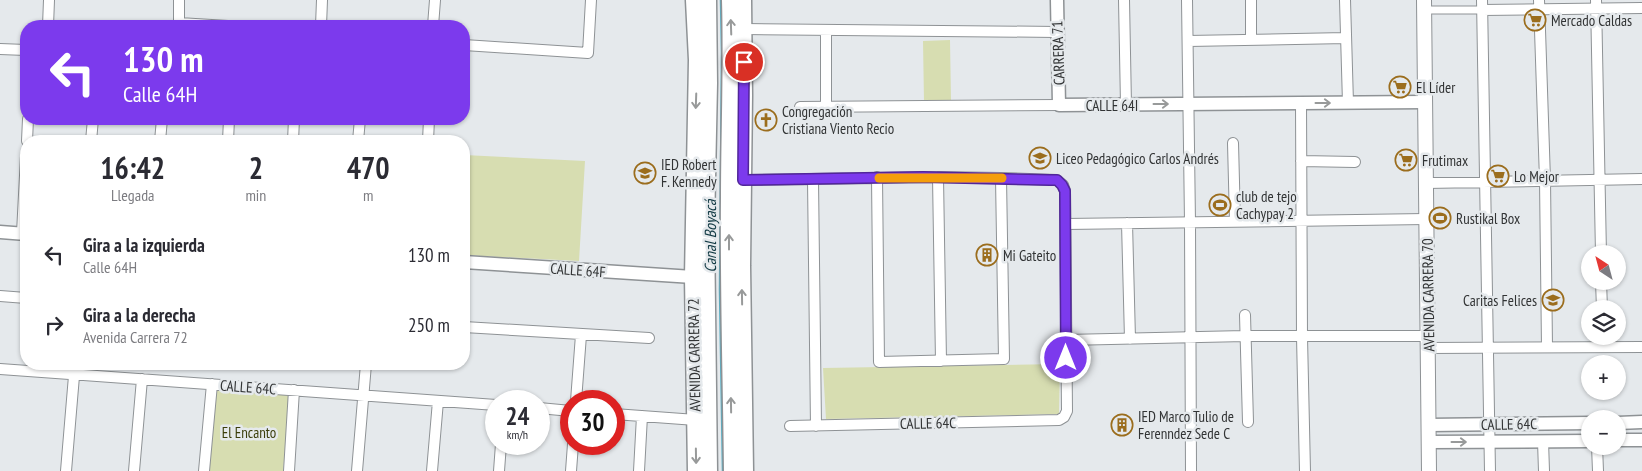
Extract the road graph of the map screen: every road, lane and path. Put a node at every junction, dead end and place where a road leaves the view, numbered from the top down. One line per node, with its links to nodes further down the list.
1 (49, 0): 20 (street)
2 (179, 0): 21 (street)
3 (322, 0): 22 (street)
4 (435, 0): 23 (street)
5 (591, 0): 30 (street)
6 (694, 0): 33 (highway, AVENIDA CARRERA 72)
7 (708, 0): 34 (highway, AVENIDA CARRERA 72)
8 (730, 0): 44 (highway, one-way to 8)
9 (743, 0): 24 (highway)
10 (1056, 0): 26 (street, CARRERA 71)
11 (1124, 0): 41 (street)
12 (1187, 0): 29 (street)
13 (1251, 0): 28 (street)
14 (1345, 0): 27 (street)
15 (1539, 4): 16 (street); 18 (street); 57 (street)
16 (1596, 4): 19 (street); 53 (street)
17 (1425, 5): 18 (street); 36 (main road, AVENIDA CARRERA 70)
18 (1482, 5): 58 (street)
19 (1642, 8)
20 (48, 20)
21 (179, 20)
22 (322, 20)
23 (433, 20)
24 (744, 29): 25 (street); 35 (highway)
25 (826, 31): 26 (street); 43 (street)
26 (1057, 32): 40 (street, CARRERA 71)
27 (1346, 38): 28 (street); 38 (street)
28 (1251, 40): 29 (street)
29 (1188, 41): 39 (street)
30 (470, 45)
31 (0, 49): 32 (street)
32 (20, 50)
33 (697, 60): 34 (highway); 47 (highway, AVENIDA CARRERA 72, one-way to 47)
34 (709, 84): 45 (highway, AVENIDA CARRERA 72)
35 (744, 95): 44 (highway); 55 (highway)
36 (1425, 102): 38 (street, CALLE 64I); 59 (main road, AVENIDA CARRERA 70)
37 (1301, 103): 38 (street, CALLE 64I, one-way to 38); 39 (street, CALLE 64I); 48 (street)
38 (1348, 103)
39 (1189, 104): 41 (street, CALLE 64I, one-way to 39); 63 (street)
40 (1059, 105): 41 (street, CALLE 64I); 43 (street, CALLE 64I)
41 (1126, 105)
42 (800, 107): 43 (street, CALLE 64I)
43 (826, 108)
44 (731, 116): 75 (highway, one-way to 44)
45 (708, 134): 47 (highway); 133 (highway, AVENIDA CARRERA 72)
46 (1233, 143): 62 (street)
47 (694, 154): 70 (highway, AVENIDA CARRERA 72)
48 (1301, 161): 49 (street); 61 (street)
49 (1356, 162)
50 (938, 177): 51 (street); 52 (street); 90 (street)
51 (877, 178): 56 (street); 90 (street)
52 (1001, 178): 65 (street); 90 (street)
53 (1599, 179): 54 (street); 57 (street); 68 (street)
54 (1642, 179)
55 (743, 180): 56 (street); 86 (highway, one-way to 55)
56 (813, 180): 113 (street)
57 (1546, 180): 58 (street); 87 (street)
58 (1485, 181): 59 (street); 89 (street)
59 (1426, 183): 60 (main road, AVENIDA CARRERA 70)
60 (1426, 219): 61 (street); 83 (main road, AVENIDA CARRERA 70)
61 (1301, 220): 62 (street); 79 (street)
62 (1235, 221): 63 (street)
63 (1190, 222): 64 (street); 78 (street)
64 (1127, 223): 65 (street); 81 (street)
65 (1066, 224): 82 (street)
66 (0, 232): 67 (street)
67 (20, 234)
68 (1600, 245)
69 (470, 262): 70 (street, CALLE 64F)
70 (693, 277): 105 (highway, AVENIDA CARRERA 72)
71 (0, 296): 72 (street)
72 (20, 298)
73 (1245, 316): 77 (street)
74 (470, 327): 76 (street)
75 (729, 327): 86 (highway); 134 (highway, one-way to 75)
76 (581, 335): 80 (street); 99 (street)
77 (1245, 336): 78 (street); 79 (street); 106 (street)
78 (1191, 337): 81 (street); 136 (street)
79 (1302, 337): 83 (street); 137 (street)
80 (649, 338)
81 (1130, 339): 82 (street)
82 (1066, 340): 113 (street, CALLE 64C)
83 (1429, 342): 89 (street); 111 (main road, AVENIDA CARRERA 70)
84 (1581, 344): 87 (street)
85 (1626, 345): 88 (street)
86 (743, 346): 135 (highway)
87 (1547, 347): 89 (street)
88 (1642, 347)
89 (1488, 348): 110 (street)
90 (941, 361)
91 (0, 369): 92 (street, CALLE 64C)
92 (20, 369)
93 (74, 370): 123 (street)
94 (81, 370): 96 (street, CALLE 64C)
95 (366, 370): 100 (street)
96 (142, 379): 97 (street, CALLE 64C); 124 (street)
97 (212, 384): 98 (street, CALLE 64C); 125 (street)
98 (294, 390): 100 (street, CALLE 64C); 126 (street)
99 (577, 390)
100 (364, 395): 101 (street, CALLE 64C); 127 (street)
101 (438, 401): 102 (street, CALLE 64C); 128 (street)
102 (485, 404)
103 (625, 415): 104 (street)
104 (642, 416): 105 (street); 131 (street)
105 (696, 420): 132 (highway, AVENIDA CARRERA 72, one-way to 132)
106 (1248, 422)
107 (1642, 422): 109 (street)
108 (1581, 423): 110 (street, CALLE 64C)
109 (1626, 423)
110 (1489, 424): 111 (street, CALLE 64C); 119 (street)
111 (1429, 425): 118 (main road, AVENIDA CARRERA 70)
112 (790, 426): 113 (street, CALLE 64C)
113 (816, 426)
114 (1626, 440): 115 (street)
115 (1642, 440)
116 (1543, 441): 117 (street, CALLE 64C); 119 (street, CALLE 64C); 140 (street)
117 (1581, 441)
118 (1429, 442): 119 (street, CALLE 64C, one-way to 119); 138 (main road, AVENIDA CARRERA 70)
119 (1489, 442): 139 (street)
120 (500, 455): 129 (street)
121 (572, 455): 130 (street)
122 (1597, 455): 141 (street)
123 (66, 471)
124 (134, 471)
125 (204, 471)
126 (289, 471)
127 (357, 471)
128 (432, 471)
129 (499, 471)
130 (571, 471)
131 (640, 471)
132 (696, 471)
133 (710, 471)
134 (732, 471)
135 (745, 471)
136 (1192, 471)
137 (1305, 471)
138 (1429, 471)
139 (1490, 471)
140 (1544, 471)
141 (1598, 471)

